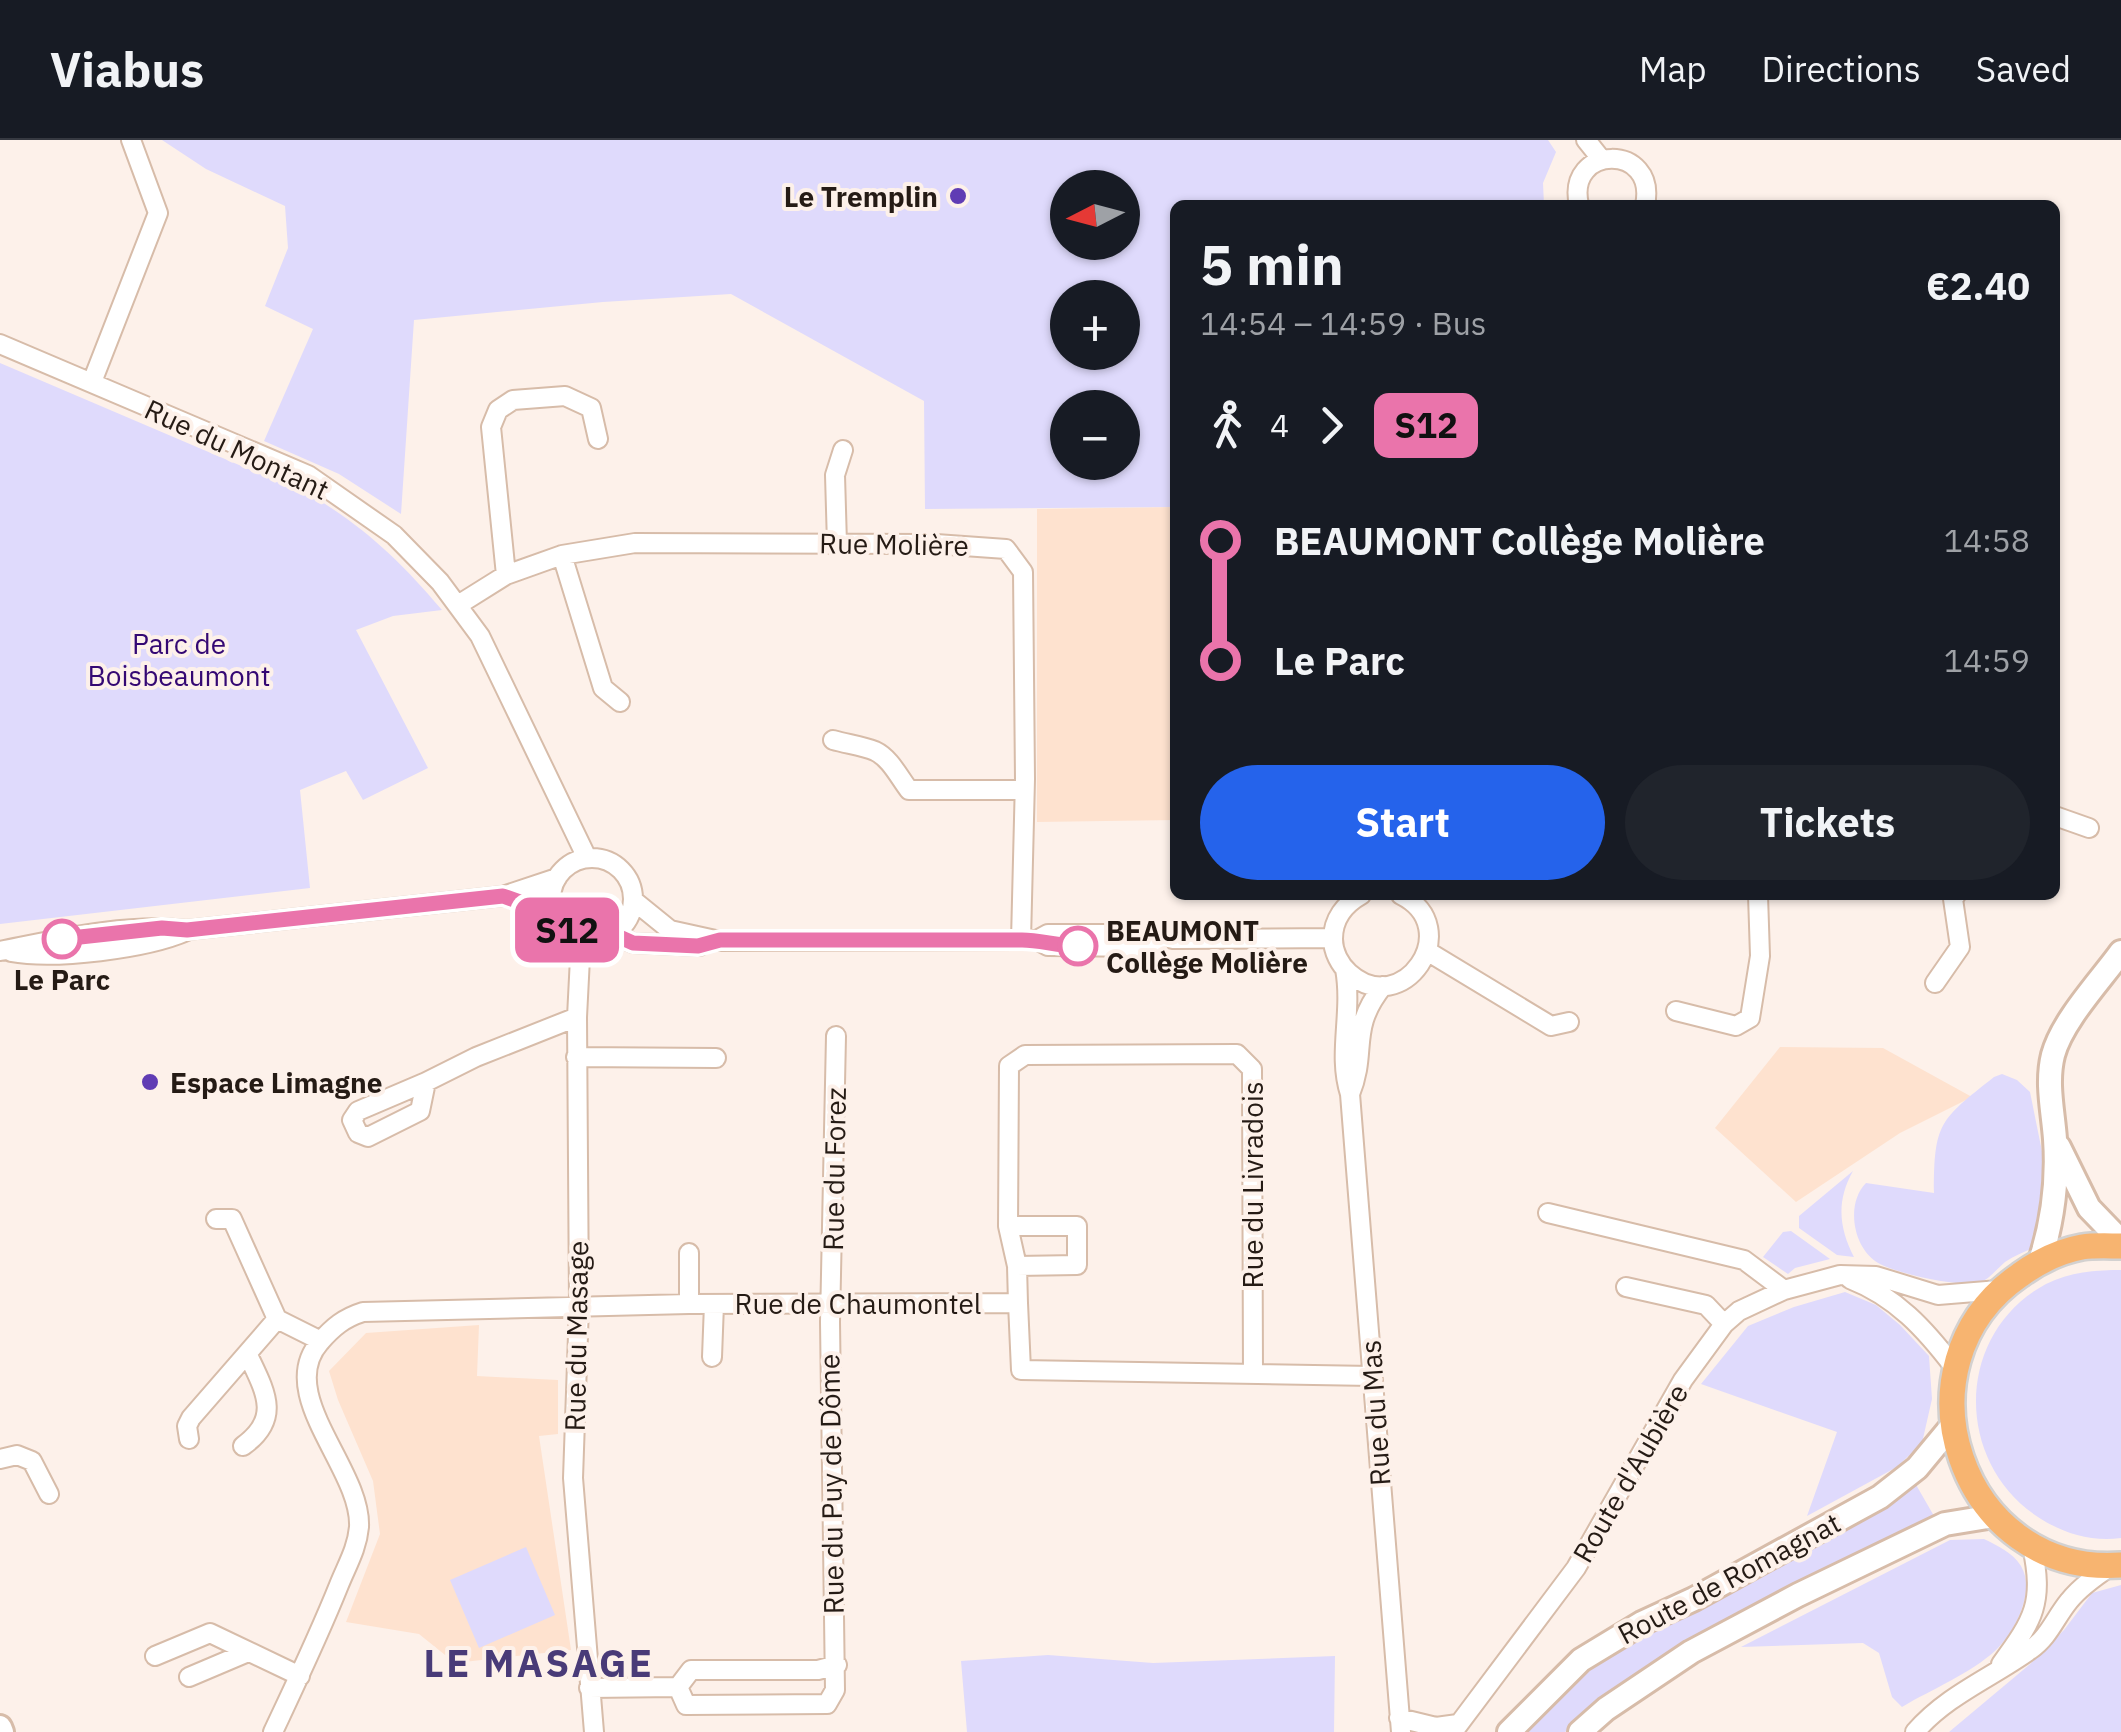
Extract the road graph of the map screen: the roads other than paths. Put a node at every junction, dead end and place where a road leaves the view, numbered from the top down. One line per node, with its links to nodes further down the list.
1 (131, 140): 7 (street)
2 (1586, 140): 3 (street)
3 (1602, 160): 4 (street); 5 (street)
4 (1578, 200)
5 (1645, 200)
6 (0, 344): 7 (street, Rue du Montant)
7 (92, 382): 13 (street, Rue du Montant)
8 (598, 439): 12 (street)
9 (843, 450): 10 (street)
10 (837, 544): 11 (street, Rue Molière); 16 (street, Rue Molière)
11 (562, 555): 12 (street, Rue Molière); 14 (street)
12 (506, 575): 13 (street, Rue Molière)
13 (458, 605): 19 (street, Rue du Montant)
14 (620, 702)
15 (834, 740): 16 (street)
16 (1024, 790): 32 (street, Rue Molière)
17 (2060, 818): 18 (street)
18 (2089, 828)
19 (588, 858): 20 (street); 22 (street)
20 (557, 878): 21 (street); 27 (street)
21 (503, 896): 27 (street); 33 (street)
22 (633, 900): 28 (street); 31 (street)
23 (1354, 900): 30 (street)
24 (1409, 900): 34 (street)
25 (1758, 900): 39 (street)
26 (1953, 900): 37 (street)
27 (554, 914): 29 (street)
28 (613, 934): 29 (street); 31 (street)
29 (581, 938): 40 (street, Rue du Masage)
30 (1333, 938): 32 (street); 36 (street, Rue du Mas)
31 (720, 940): 32 (street)
32 (1029, 940)
33 (2, 950)
34 (1427, 951): 38 (street); 41 (street)
35 (2121, 952): 47 (main road)
36 (1345, 970): 38 (street); 46 (street, Rue du Mas)
37 (1935, 983)
38 (1383, 986): 46 (street, Rue du Mas)
39 (1676, 1011)
40 (577, 1017): 43 (street, Rue du Masage); 45 (street)
41 (1568, 1022)
42 (836, 1036): 59 (street, Rue du Forez)
43 (576, 1057): 44 (street); 63 (street, Rue du Masage)
44 (716, 1058)
45 (426, 1082)
46 (1350, 1094): 71 (street, Rue du Mas)
47 (2055, 1139): 51 (main road); 53 (main road)
48 (1548, 1213): 57 (street)
49 (216, 1219): 64 (street)
50 (1008, 1226): 54 (street, Rue du Livradois); 54 (street); 70 (street, Rue du Livradois)
51 (2121, 1243): 53 (main road)
52 (689, 1253): 61 (street)
53 (2040, 1261): 58 (main road)
54 (1017, 1266): 60 (street, Rue du Livradois)
55 (1840, 1275): 57 (street, Route d'Aubière); 58 (street, Route d'Aubière); 69 (street)
56 (1626, 1287): 65 (street)
57 (1784, 1290): 65 (street, Route d'Aubière)
58 (1999, 1290): 69 (main road)
59 (832, 1302): 60 (street, Rue de Chaumontel); 62 (street, Rue de Chaumontel); 82 (street, Rue du Puy de Dôme)
60 (1018, 1303): 70 (street, Rue de Chaumontel)
61 (689, 1304): 62 (street, Rue de Chaumontel); 63 (street, Rue de Chaumontel)
62 (714, 1304): 68 (street)
63 (579, 1306): 66 (street, Rue de Chaumontel); 88 (street, Rue du Masage)
64 (277, 1319): 66 (street); 67 (street)
65 (1724, 1324): 91 (street, Route d'Aubière)
66 (321, 1340): 85 (street)
67 (248, 1355): 73 (street); 74 (street)
68 (712, 1357)
69 (1954, 1366): 72 (main road)
70 (1253, 1372): 71 (street, Rue de Chaumontel)
71 (1372, 1376): 90 (street, Rue du Mas)
72 (1951, 1428): 77 (main road); 94 (main road, Route de Romagnat)
73 (189, 1439)
74 (243, 1446)
75 (0, 1460): 76 (street)
76 (49, 1494)
77 (1994, 1516): 78 (main road); 95 (main road, Route de Romagnat)
78 (2032, 1546): 79 (main road); 83 (street)
79 (2116, 1566): 83 (street)
80 (248, 1652): 81 (street); 85 (street); 86 (street)
81 (156, 1656)
82 (837, 1665): 84 (street, Rue du Puy de Dôme); 89 (street, Rue du Puy de Dôme)
83 (1998, 1668): 96 (street)
84 (750, 1670): 87 (street, Rue du Puy de Dôme); 89 (street)
85 (300, 1676): 92 (street)
86 (189, 1677)
87 (678, 1686): 88 (street, Rue du Puy de Dôme); 89 (street, Rue du Puy de Dôme)
88 (590, 1688): 93 (street, Rue du Masage)
89 (750, 1704)
90 (1400, 1725): 91 (street, Route d'Aubière)
91 (1455, 1728)
92 (273, 1732)
93 (594, 1732)
94 (1509, 1732)
95 (1580, 1732)
96 (1914, 1732)

